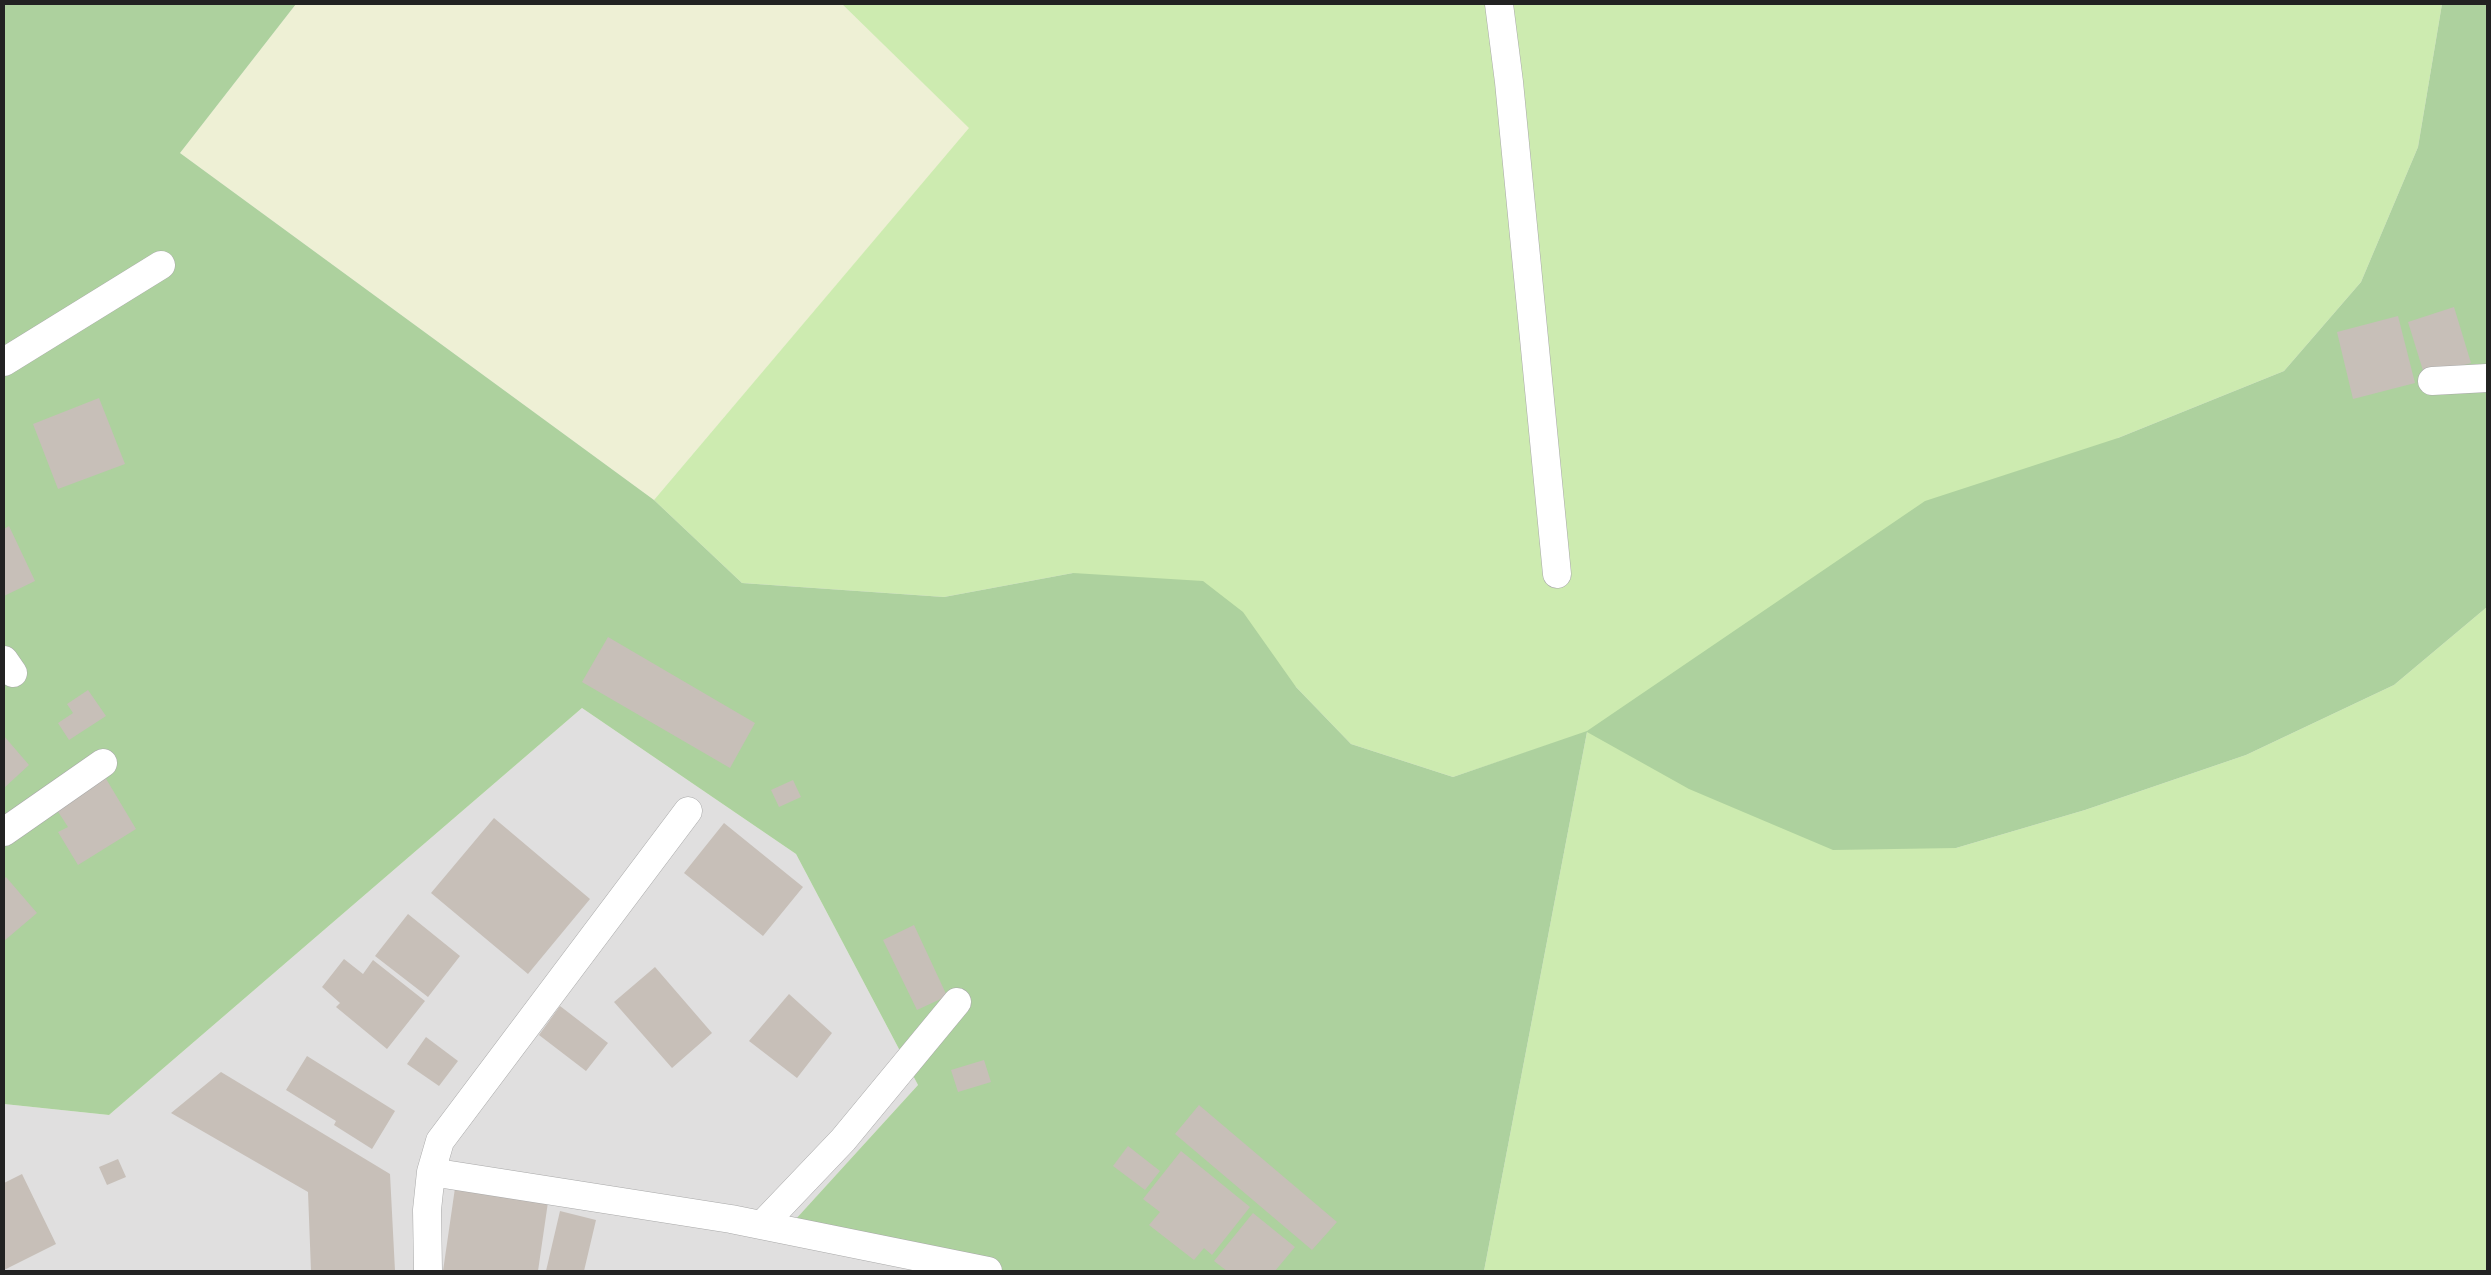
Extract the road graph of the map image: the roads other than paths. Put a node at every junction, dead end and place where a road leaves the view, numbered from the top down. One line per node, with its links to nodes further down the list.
1 (1499, 4): 6 (street)
2 (161, 265): 3 (street)
3 (4, 362)
4 (2487, 378): 5 (street)
5 (2432, 381)
6 (1557, 574)
7 (103, 763): 9 (street)
8 (688, 811): 11 (street)
9 (4, 832)
10 (957, 1002): 12 (street)
11 (431, 1172): 12 (street); 13 (street)
12 (762, 1225): 14 (street)
13 (428, 1271)
14 (988, 1271)

